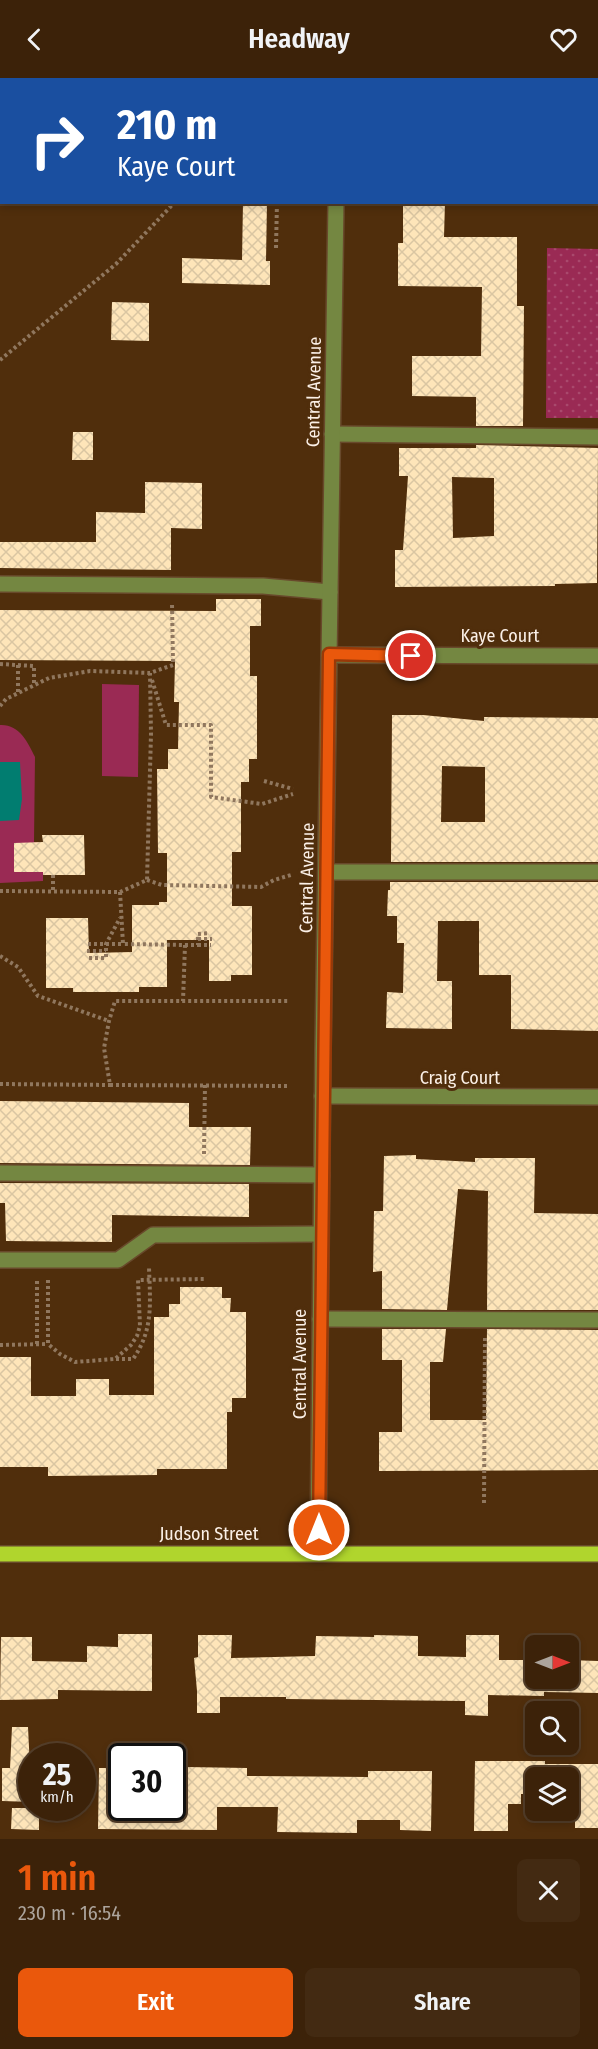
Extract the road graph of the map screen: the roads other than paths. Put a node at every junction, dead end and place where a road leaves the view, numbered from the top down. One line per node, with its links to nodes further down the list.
1 (336, 204): 2 (street, Central Avenue)
2 (332, 434): 3 (street); 5 (street, Central Avenue)
3 (598, 437)
4 (0, 584): 5 (street)
5 (330, 592): 6 (street, Central Avenue)
6 (329, 654): 7 (street, Kaye Court); 8 (street, Central Avenue)
7 (598, 656)
8 (327, 872): 9 (street); 10 (street, Central Avenue)
9 (598, 872)
10 (322, 1096): 11 (street, Craig Court); 13 (street, Central Avenue)
11 (598, 1097)
12 (0, 1173): 13 (street)
13 (322, 1175): 14 (street, Central Avenue)
14 (321, 1234): 15 (street); 16 (street, Central Avenue)
15 (0, 1260)
16 (320, 1319): 17 (street); 18 (street, Central Avenue)
17 (598, 1320)
18 (318, 1553): 19 (main road, Judson Street); 20 (main road, Judson Street)
19 (0, 1554)
20 (598, 1554)

